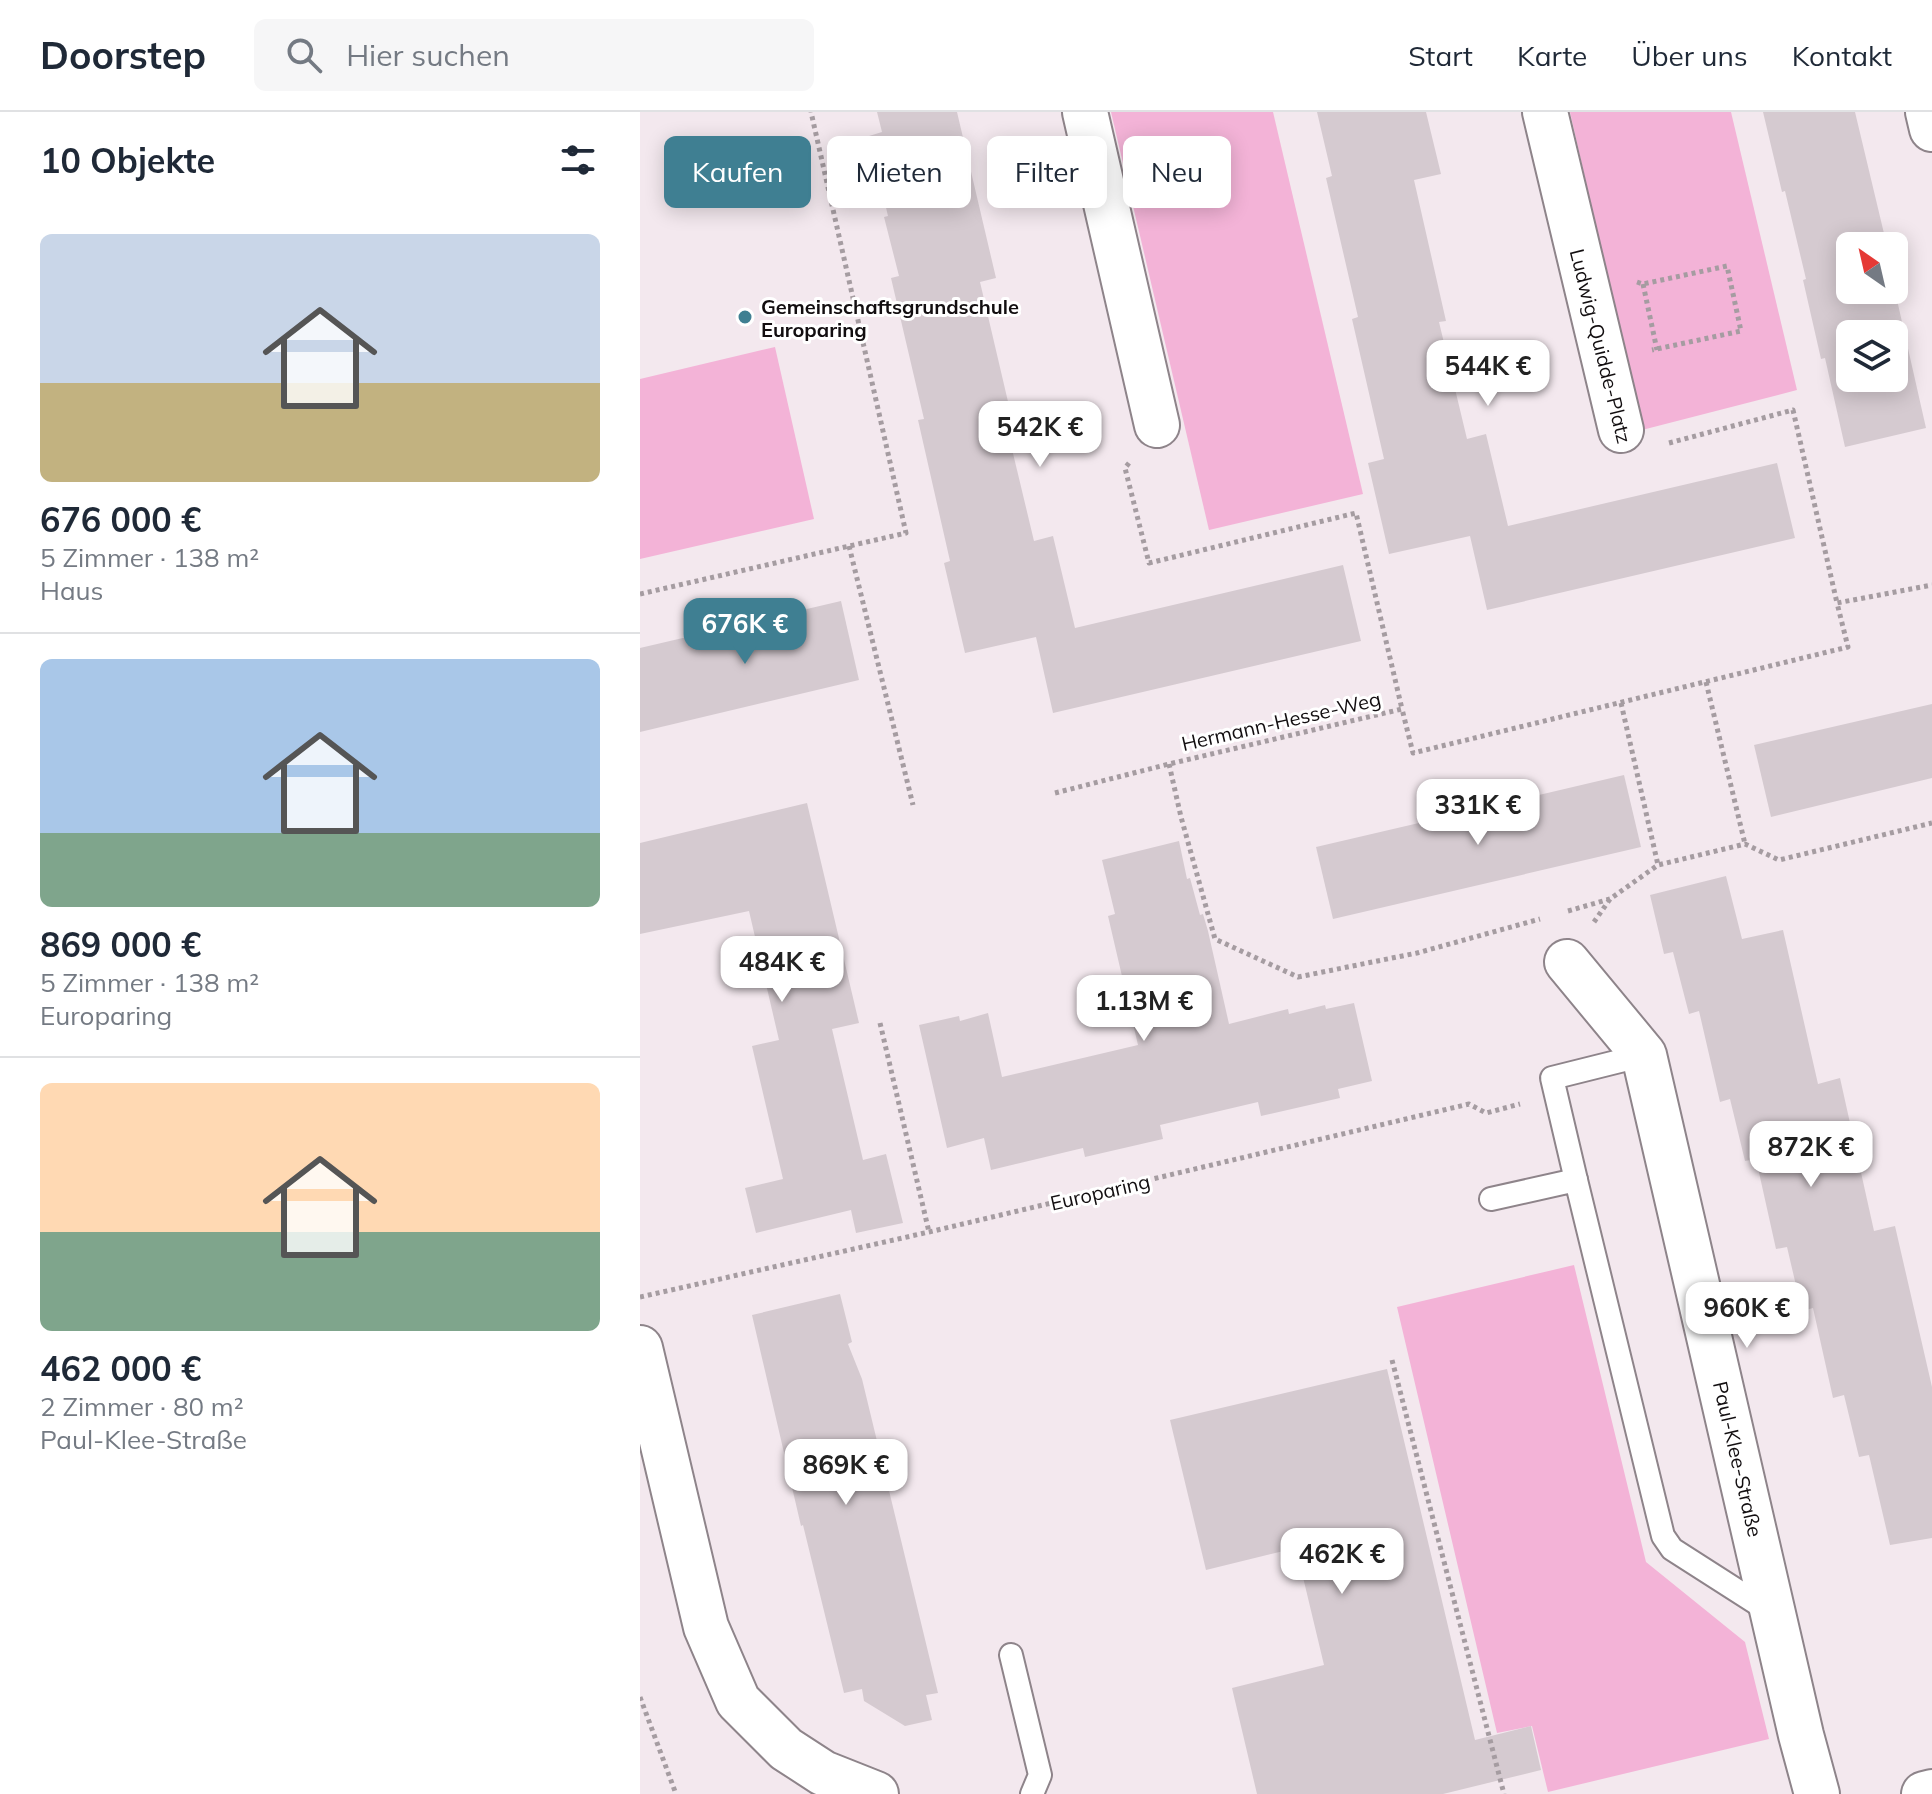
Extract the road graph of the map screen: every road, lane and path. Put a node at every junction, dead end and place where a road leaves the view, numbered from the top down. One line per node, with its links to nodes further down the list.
1 (811, 112): 12 (path)
2 (1085, 112): 10 (street)
3 (1545, 112): 7 (street, Ludwig-Quidde-Platz)
4 (1928, 112): 5 (street)
5 (1932, 129)
6 (1643, 284): 7 (path); 8 (path); 8 (path)
7 (1587, 289): 9 (street, Ludwig-Quidde-Platz)
8 (1657, 350): 9 (path)
9 (1603, 357): 11 (street, Ludwig-Quidde-Platz)
10 (1157, 425): 18 (path)
11 (1621, 430): 15 (path, Ludwig-Quidde-Platz)
12 (849, 546): 14 (path); 21 (path)
13 (1932, 585): 15 (path)
14 (640, 594)
15 (1837, 603): 16 (path, Hermann-Hesse-Weg)
16 (1706, 682): 17 (path, Hermann-Hesse-Weg); 23 (path)
17 (1621, 703): 18 (path, Hermann-Hesse-Weg); 24 (path)
18 (1402, 709): 19 (path, Hermann-Hesse-Weg)
19 (1169, 764): 20 (path, Hermann-Hesse-Weg); 27 (path)
20 (1055, 793)
21 (913, 805)
22 (1932, 823): 23 (path)
23 (1745, 844): 24 (path)
24 (1658, 865): 25 (path)
25 (1610, 899): 26 (path); 28 (path)
26 (1565, 912)
27 (1551, 916)
28 (1567, 962): 30 (street, Paul-Klee-Straße)
29 (880, 1023): 34 (path)
30 (1644, 1055): 31 (lane); 39 (street, Paul-Klee-Straße)
31 (1556, 1095): 32 (lane); 34 (path, Europaring)
32 (1576, 1180): 33 (lane); 39 (lane)
33 (1491, 1199)
34 (929, 1232): 35 (path, Europaring)
35 (640, 1297)
36 (640, 1348): 38 (street)
37 (1392, 1360): 46 (path)
38 (653, 1458): 44 (street)
39 (1773, 1613): 47 (street, Paul-Klee-Straße)
40 (1011, 1655): 45 (lane)
41 (640, 1697): 43 (path)
42 (1932, 1792): 48 (street)
43 (676, 1794)
44 (876, 1794)
45 (1032, 1794)
46 (1504, 1794)
47 (1817, 1794)
48 (1924, 1794)

